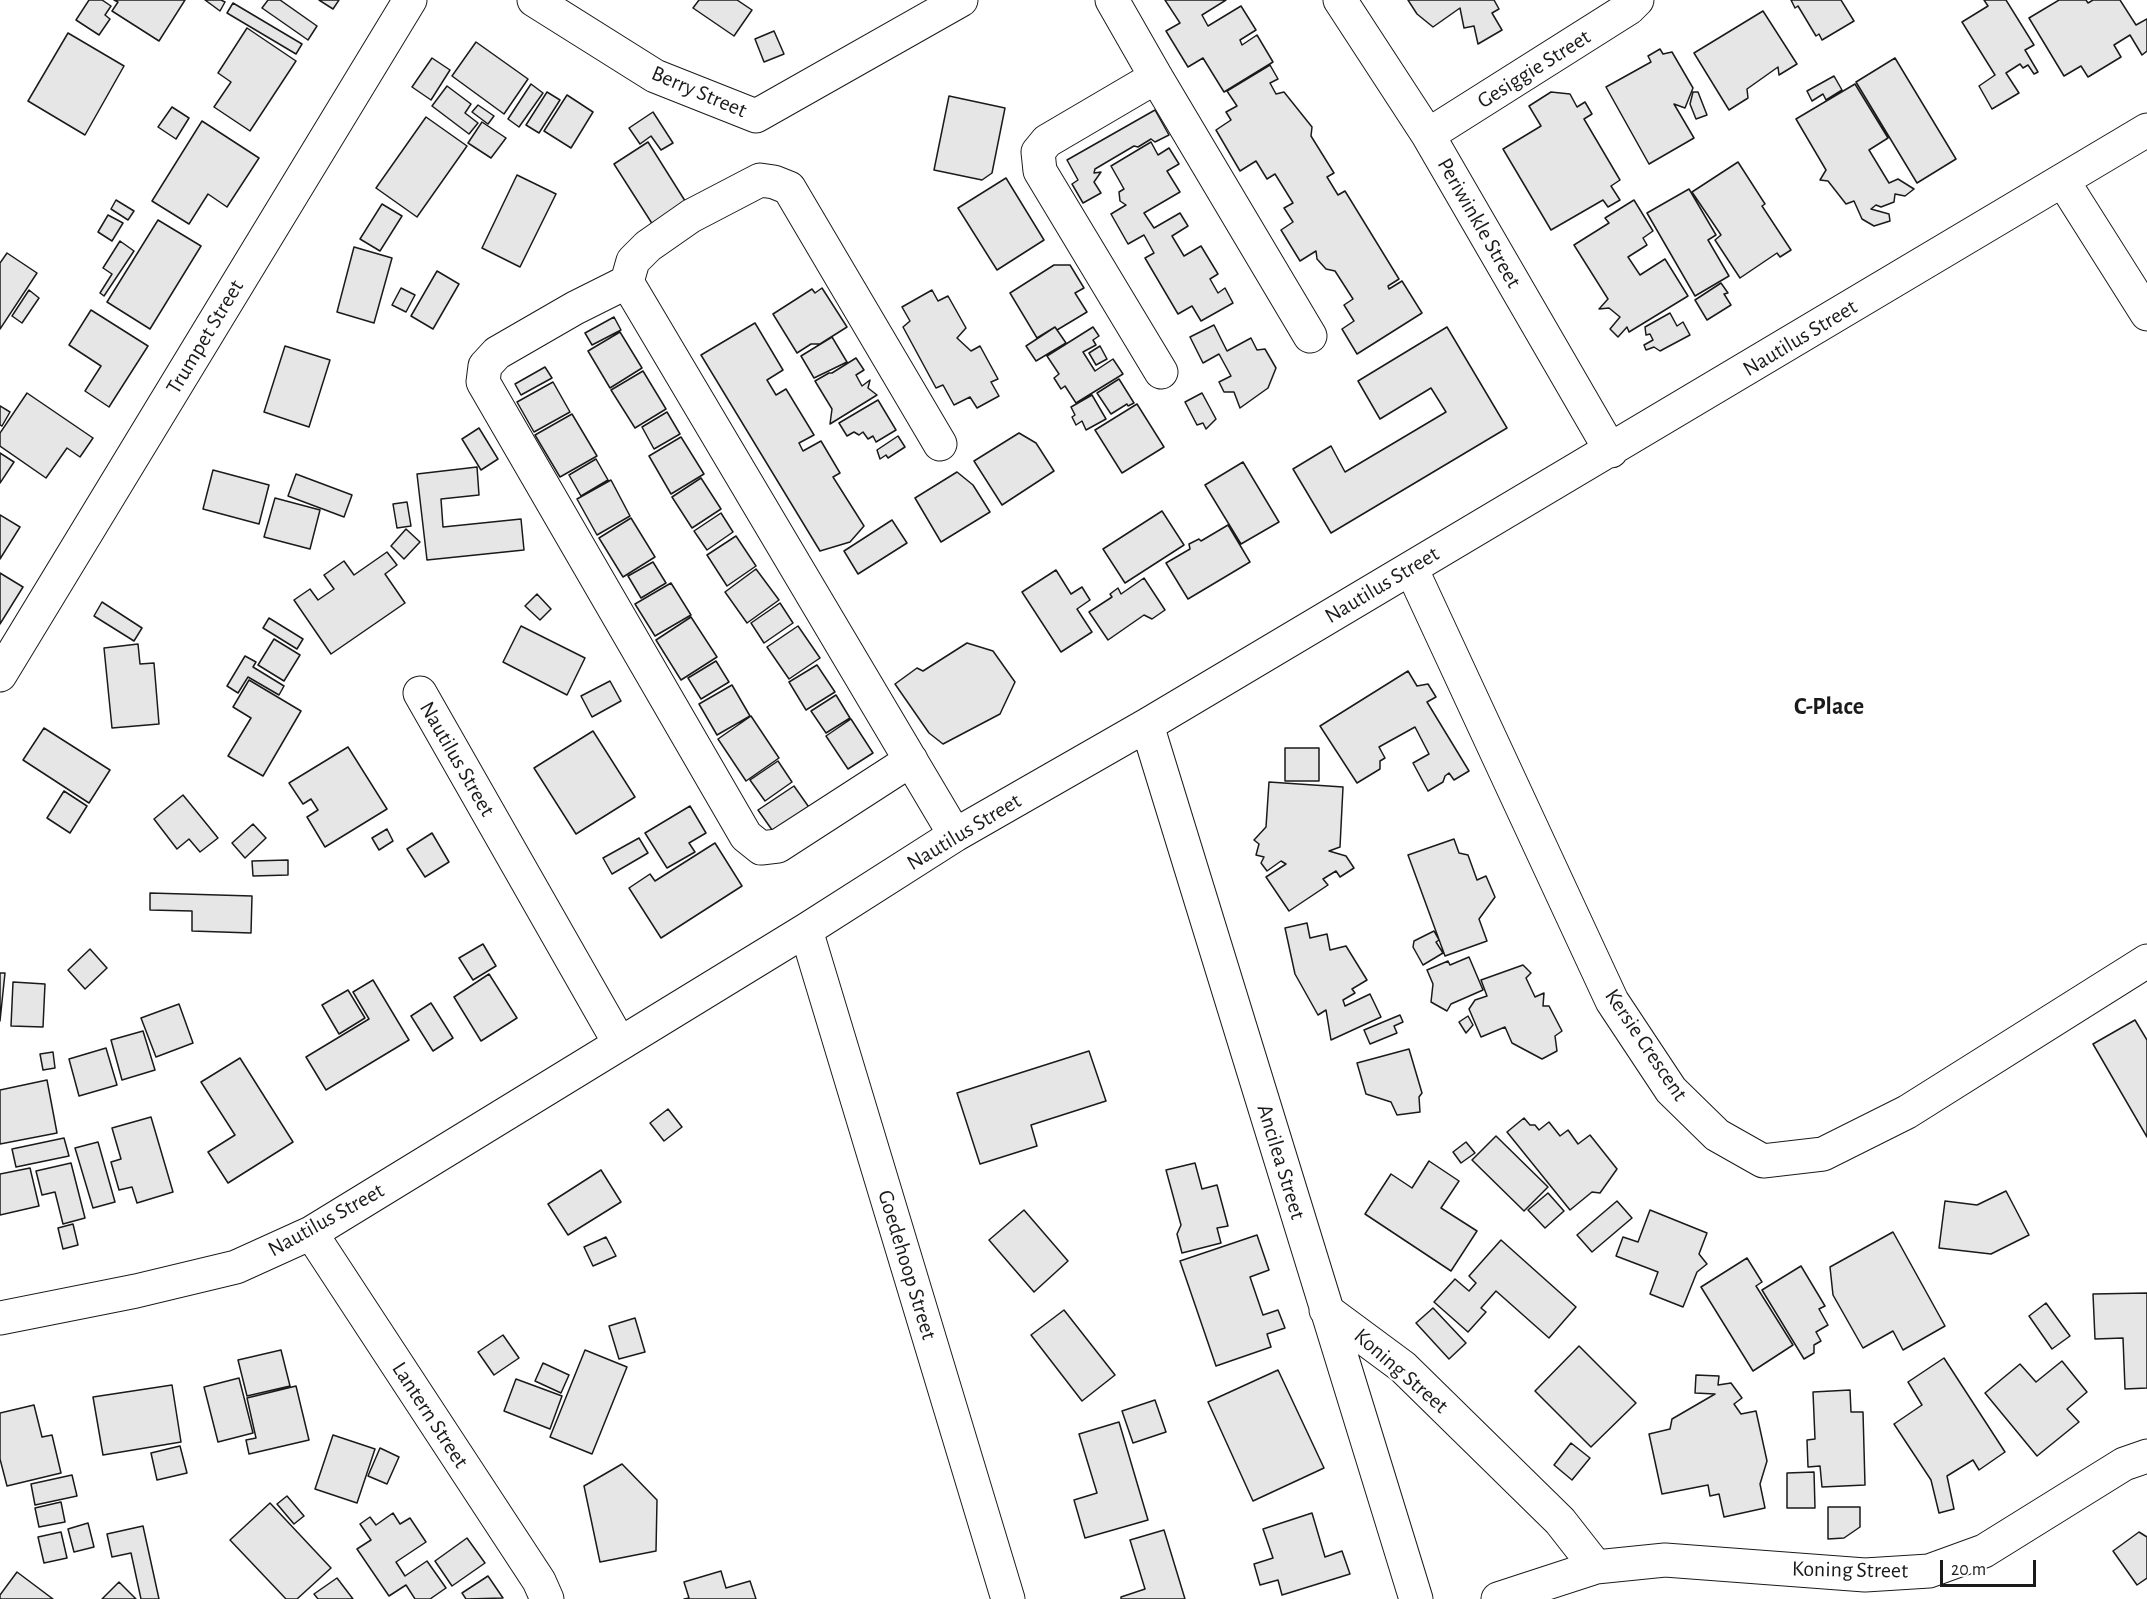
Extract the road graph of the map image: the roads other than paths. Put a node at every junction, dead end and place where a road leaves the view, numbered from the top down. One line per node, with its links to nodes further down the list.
1 (410, 0): 18 (street, Trumpet Street)
2 (534, 0): 3 (street, Berry Street)
3 (961, 0)
4 (1112, 0): 7 (street)
5 (1340, 0): 9 (street, Periwinkle Street)
6 (1637, 0): 9 (street, Gesiggie Street)
7 (1156, 77): 13 (street); 14 (street)
8 (2147, 130): 10 (street, Nautilus Street)
9 (1428, 135): 16 (street, Periwinkle Street)
10 (2063, 181): 12 (street); 16 (street, Nautilus Street)
11 (627, 282): 15 (street); 21 (street); 21 (street)
12 (2147, 314)
13 (1310, 336)
14 (1161, 372)
15 (940, 444)
16 (1611, 451): 17 (street, Nautilus Street)
17 (1411, 568): 20 (street, Nautilus Street); 24 (street, Kersie Crescent)
18 (0, 675)
19 (420, 693): 25 (street, Nautilus Street)
20 (1148, 725): 22 (street, Nautilus Street); 27 (street, Ancilea Street)
21 (911, 760): 22 (street)
22 (955, 835): 23 (street, Nautilus Street)
23 (806, 930): 25 (street, Nautilus Street); 32 (street, Goedehoop Street)
24 (2147, 961)
25 (620, 1044): 26 (street, Nautilus Street)
26 (310, 1233): 28 (street, Nautilus Street); 31 (street, Lantern Street)
27 (1326, 1310): 30 (street, Koning Street); 33 (street, Ancilea Street)
28 (0, 1318)
29 (2147, 1456): 30 (street, Koning Street)
30 (1596, 1567): 34 (street, Koning Street)
31 (547, 1599)
32 (1008, 1599)
33 (1416, 1599)
34 (1498, 1599)

